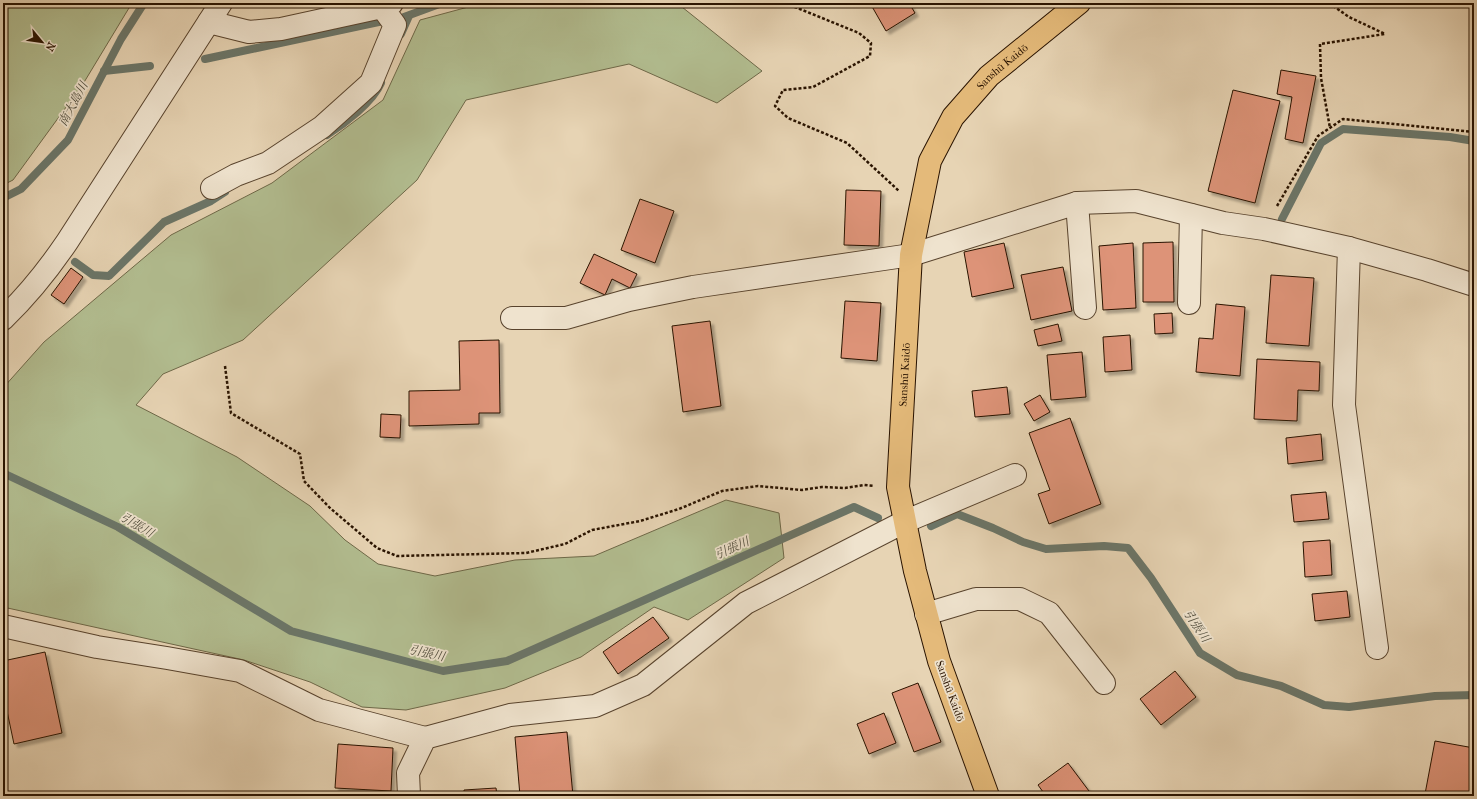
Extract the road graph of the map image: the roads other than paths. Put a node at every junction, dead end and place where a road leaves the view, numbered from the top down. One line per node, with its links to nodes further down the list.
1 (221, 3): 4 (street)
2 (1079, 3): 9 (main road, Sanshū Kaidō)
3 (389, 12): 4 (street); 5 (street)
4 (209, 22): 14 (street)
5 (212, 188)
6 (1077, 203): 7 (street); 9 (street); 12 (street)
7 (1191, 215): 8 (street); 11 (street)
8 (1349, 248): 10 (street); 19 (street)
9 (911, 255): 13 (street); 16 (main road, Sanshū Kaidō)
10 (1474, 285)
11 (1189, 304)
12 (1085, 308)
13 (512, 318)
14 (3, 319)
15 (1015, 475): 16 (street)
16 (904, 522): 17 (main road, Sanshū Kaidō); 21 (street)
17 (926, 614): 20 (street); 23 (main road, Sanshū Kaidō)
18 (3, 626): 21 (street)
19 (1377, 648)
20 (1104, 683)
21 (425, 738): 22 (street)
22 (409, 796)
23 (988, 796)

